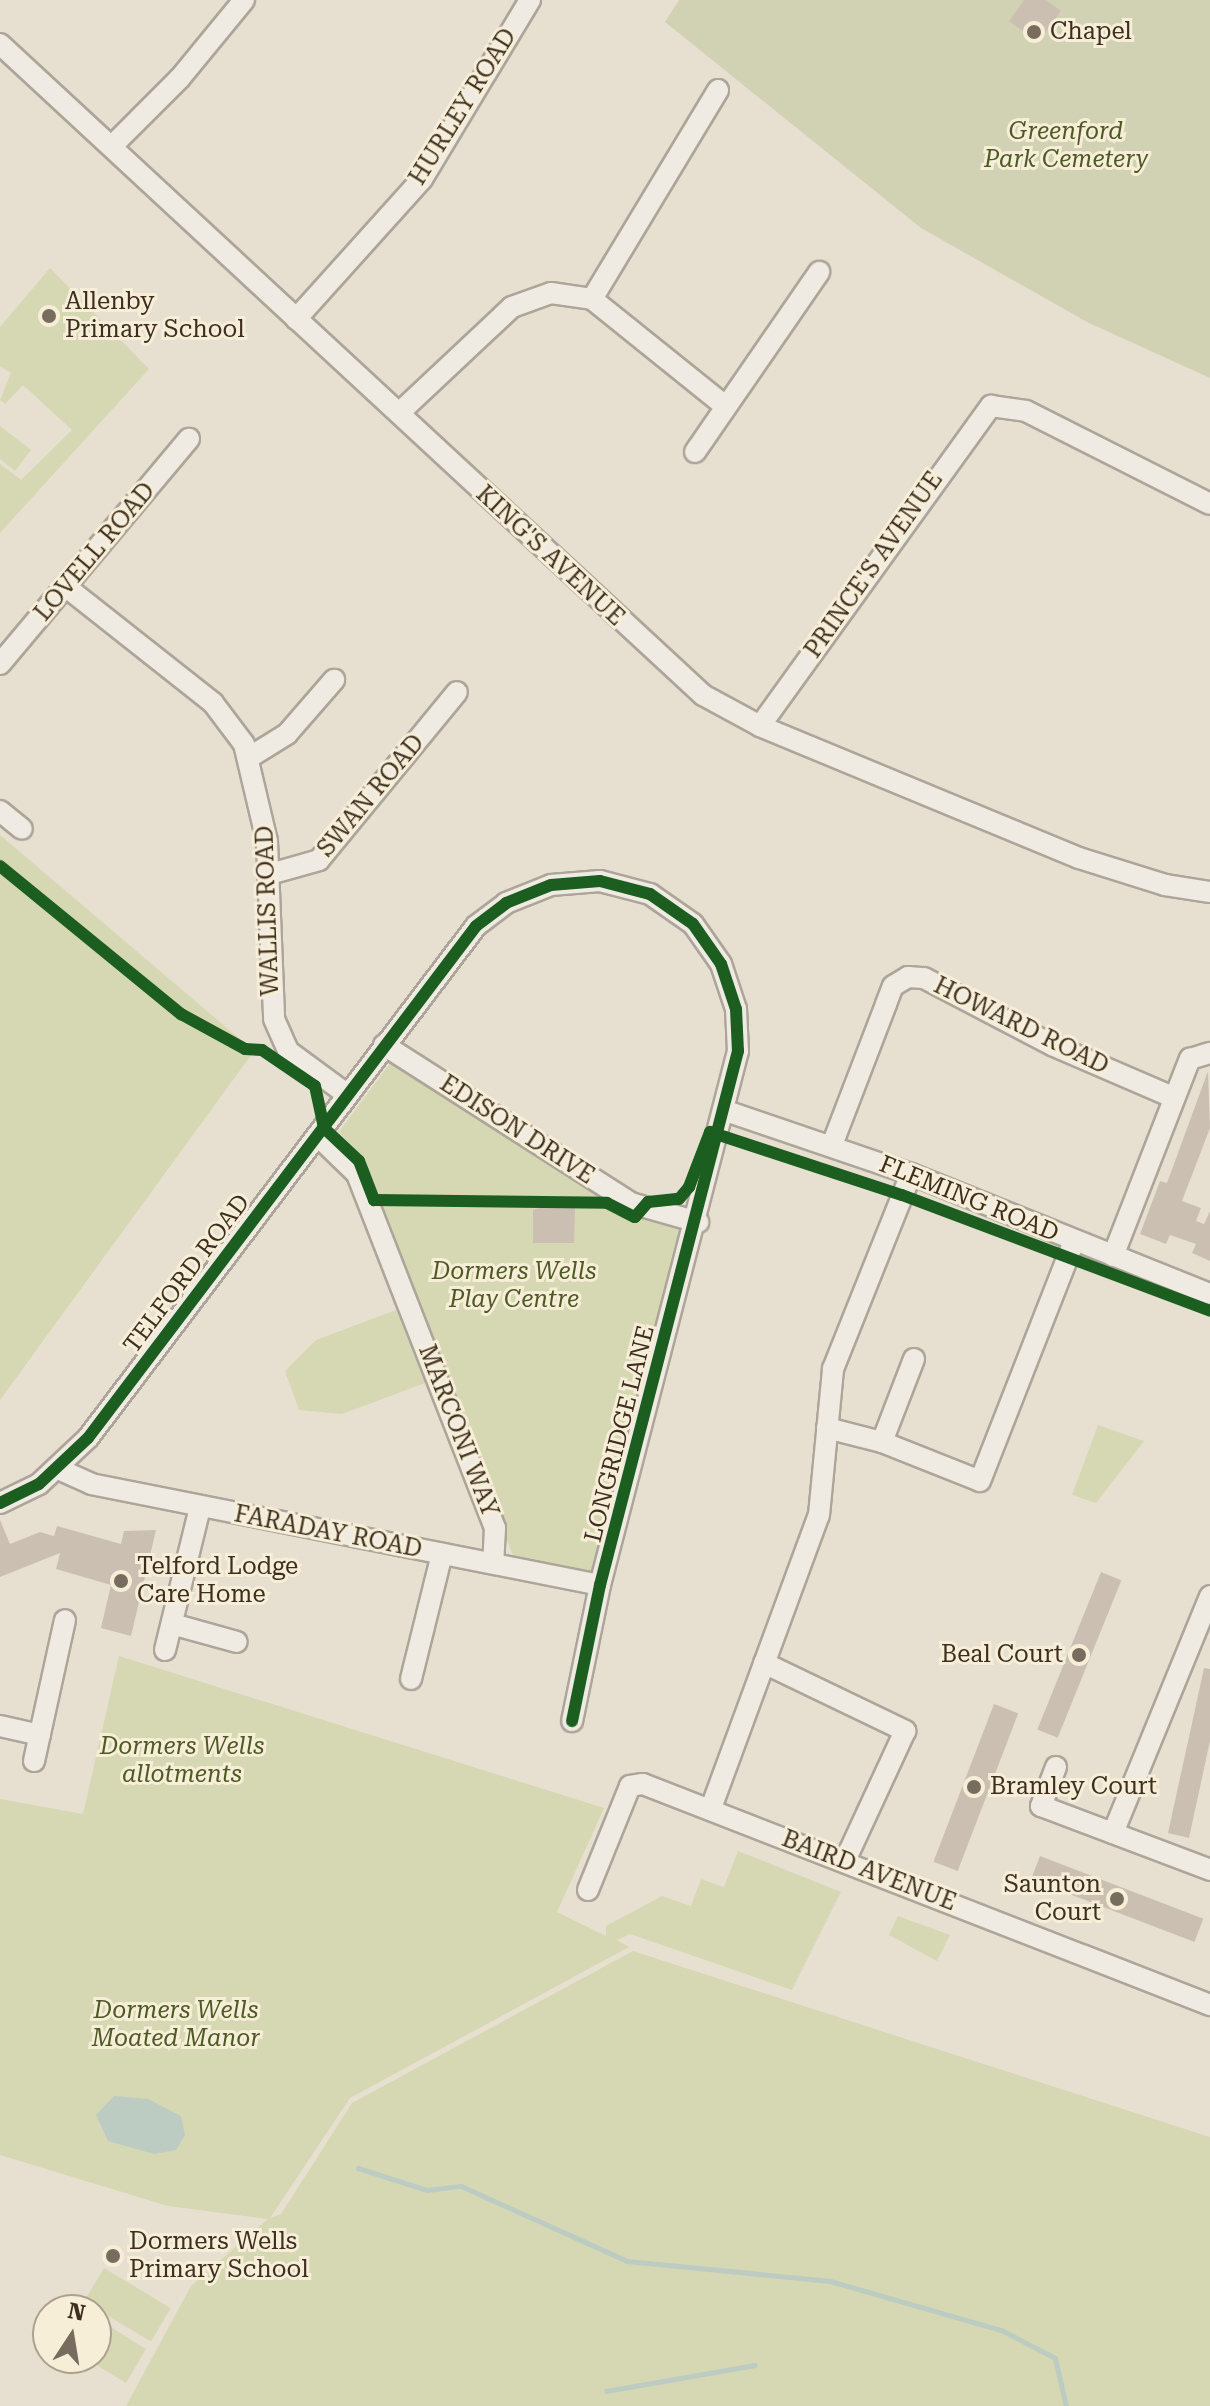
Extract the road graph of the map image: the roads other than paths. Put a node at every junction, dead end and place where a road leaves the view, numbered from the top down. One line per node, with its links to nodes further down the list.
1 (244, 0): 5 (street)
2 (530, 0): 8 (street, HURLEY ROAD)
3 (0, 44): 5 (street, KING'S AVENUE)
4 (718, 90): 7 (street)
5 (112, 146): 8 (street, KING'S AVENUE)
6 (819, 272): 9 (street)
7 (592, 299): 9 (street); 10 (street)
8 (296, 319): 10 (street, KING'S AVENUE)
9 (725, 406): 12 (street)
10 (399, 413): 18 (street, KING'S AVENUE)
11 (189, 439): 14 (street, LOVELL ROAD)
12 (695, 452)
13 (1210, 504): 18 (street, PRINCE'S AVENUE)
14 (65, 586): 15 (street, LOVELL ROAD); 19 (street, WALLIS ROAD)
15 (0, 664)
16 (334, 680): 19 (street)
17 (457, 692): 22 (street, SWAN ROAD)
18 (760, 726): 23 (street, KING'S AVENUE)
19 (250, 757): 22 (street, WALLIS ROAD)
20 (0, 811): 21 (street)
21 (22, 829)
22 (270, 874): 26 (street, WALLIS ROAD)
23 (1210, 892)
24 (384, 1045): 26 (street, TELFORD ROAD); 28 (street, TELFORD ROAD); 32 (street, EDISON DRIVE)
25 (1210, 1053): 27 (street)
26 (348, 1095): 29 (street, TELFORD ROAD)
27 (1173, 1097): 30 (street, HOWARD ROAD); 34 (street)
28 (726, 1111): 30 (street, FLEMING ROAD); 32 (street, LONGRIDGE LANE)
29 (318, 1136): 39 (street, TELFORD ROAD); 43 (street, MARCONI WAY)
30 (832, 1145): 31 (street, FLEMING ROAD)
31 (911, 1174): 33 (street, FLEMING ROAD); 37 (street)
32 (698, 1222): 44 (street, LONGRIDGE LANE)
33 (1074, 1241): 34 (street, FLEMING ROAD); 38 (street)
34 (1113, 1256): 35 (street, FLEMING ROAD)
35 (1210, 1294)
36 (914, 1359): 38 (street)
37 (827, 1428): 38 (street); 50 (street)
38 (882, 1442)
39 (58, 1469): 40 (street, TELFORD ROAD); 41 (street, FARADAY ROAD)
40 (0, 1503)
41 (200, 1507): 42 (street, FARADAY ROAD); 47 (street)
42 (442, 1554): 43 (street, FARADAY ROAD); 51 (street)
43 (493, 1563): 44 (street, FARADAY ROAD)
44 (600, 1585): 52 (street, LONGRIDGE LANE)
45 (1210, 1596): 58 (street)
46 (65, 1620): 54 (street)
47 (172, 1624): 48 (street); 49 (street)
48 (237, 1642)
49 (165, 1650)
50 (764, 1663): 57 (street); 59 (street)
51 (411, 1679)
52 (572, 1721)
53 (0, 1726): 54 (street)
54 (40, 1735): 55 (street)
55 (34, 1761)
56 (1056, 1767): 58 (street)
57 (711, 1808): 59 (street, BAIRD AVENUE); 61 (street, BAIRD AVENUE)
58 (1113, 1833): 60 (street)
59 (845, 1861): 62 (street, BAIRD AVENUE)
60 (1210, 1870)
61 (588, 1890)
62 (1210, 2005)

